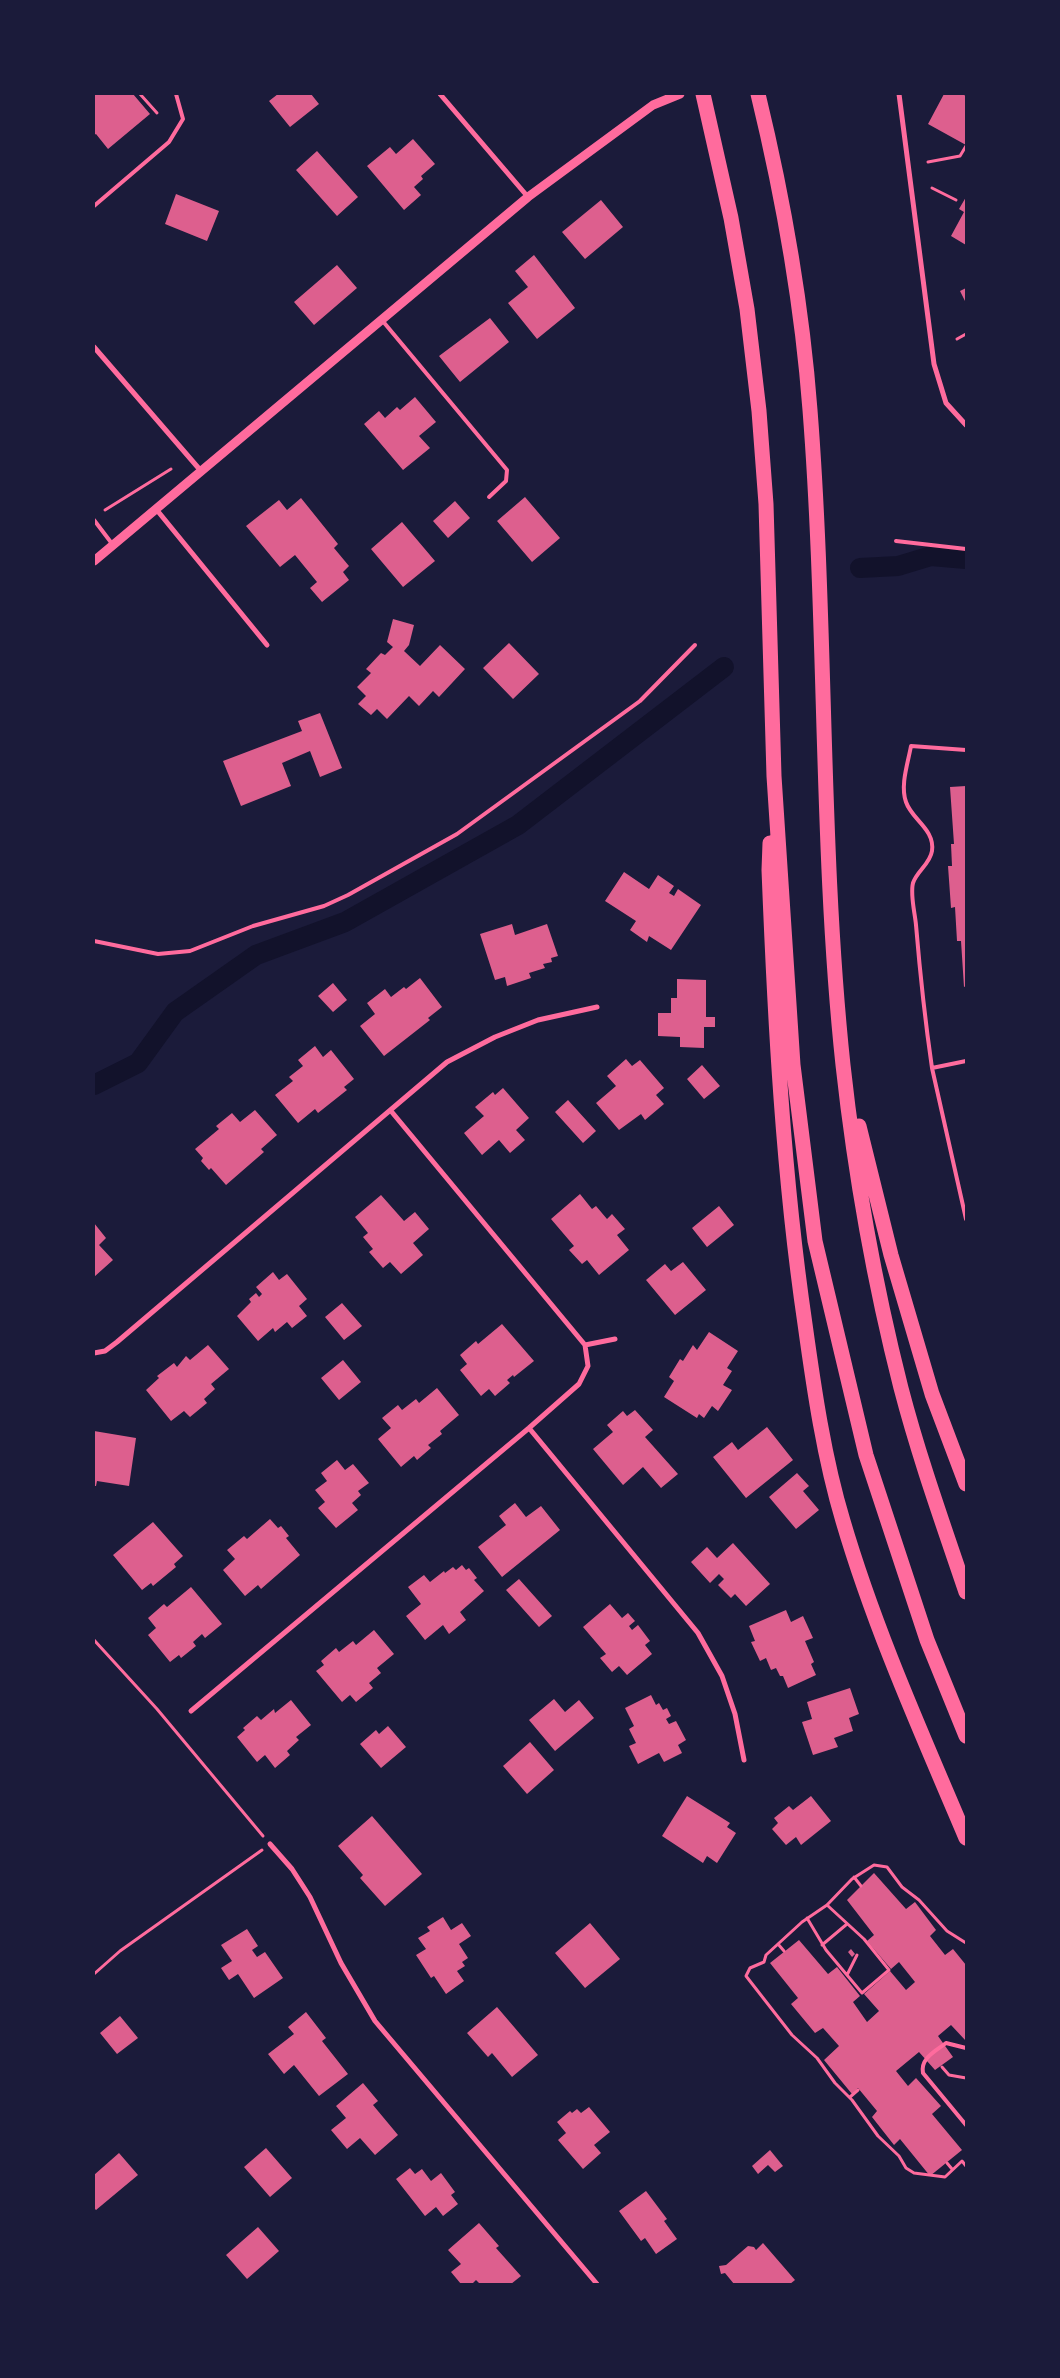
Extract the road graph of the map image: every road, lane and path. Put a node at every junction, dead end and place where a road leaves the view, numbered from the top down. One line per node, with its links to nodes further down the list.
1 (140, 94): 8 (path)
2 (176, 94): 14 (lane)
3 (440, 94): 12 (street)
4 (680, 94): 12 (street)
5 (703, 94): 33 (highway)
6 (758, 94): 37 (highway)
7 (899, 94): 19 (street)
8 (157, 113)
9 (966, 146): 10 (path)
10 (928, 162)
11 (932, 188): 13 (path)
12 (528, 197): 15 (street)
13 (956, 200)
14 (94, 206)
15 (382, 319): 21 (street); 22 (lane)
16 (966, 334): 17 (path)
17 (956, 339)
18 (94, 347): 21 (street)
19 (966, 425)
20 (170, 469): 24 (path)
21 (201, 471): 23 (street)
22 (489, 497)
23 (156, 509): 27 (street); 30 (street)
24 (105, 510)
25 (94, 520): 27 (lane)
26 (896, 541): 28 (lane)
27 (113, 545): 29 (street)
28 (966, 550)
29 (94, 561)
30 (267, 645)
31 (695, 646): 34 (lane)
32 (966, 750): 38 (lane)
33 (774, 776): 49 (highway); 51 (highway)
34 (94, 941)
35 (597, 1007): 39 (street)
36 (966, 1061): 38 (lane)
37 (843, 1062): 45 (highway); 46 (highway)
38 (932, 1068): 40 (lane)
39 (391, 1111): 42 (street); 43 (street)
40 (966, 1219)
41 (615, 1339): 42 (street)
42 (585, 1345): 44 (street)
43 (94, 1353)
44 (529, 1428): 48 (street); 50 (street)
45 (966, 1484)
46 (966, 1592)
47 (94, 1640): 52 (path)
48 (191, 1711)
49 (966, 1736)
50 (744, 1760)
51 (966, 1838)
52 (270, 1844): 63 (path); 74 (street)
53 (854, 1877): 54 (path); 55 (path); 58 (path)
54 (861, 1886)
55 (828, 1905): 56 (path); 57 (path)
56 (807, 1918): 59 (path); 60 (path)
57 (848, 1924): 60 (path); 64 (path)
58 (966, 1943)
59 (778, 1944): 61 (path); 69 (path)
60 (822, 1944): 64 (path)
61 (784, 1951)
62 (858, 1955): 64 (path)
63 (94, 1974)
64 (846, 1975)
65 (966, 2048): 70 (lane)
66 (942, 2067): 67 (path)
67 (965, 2079)
68 (858, 2090): 69 (path)
69 (850, 2097): 73 (path)
70 (966, 2125)
71 (947, 2163): 73 (path)
72 (966, 2166): 73 (path)
73 (952, 2169)
74 (597, 2284)

